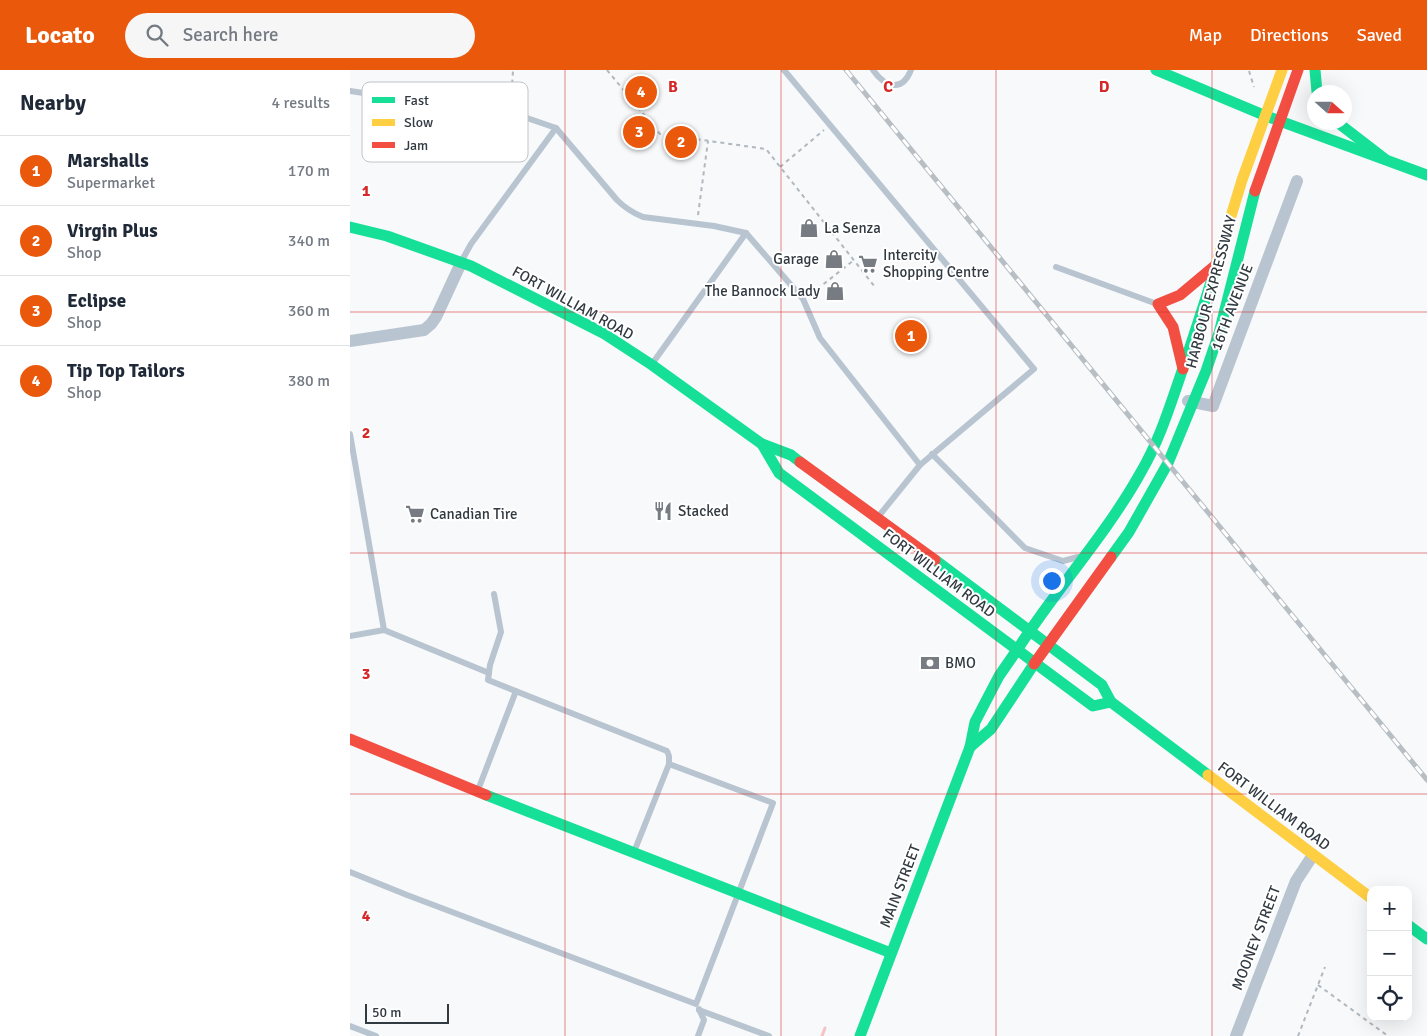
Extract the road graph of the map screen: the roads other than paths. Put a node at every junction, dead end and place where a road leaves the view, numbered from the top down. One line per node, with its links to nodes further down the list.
1 (784, 70): 30 (lane)
2 (873, 70): 3 (lane)
3 (911, 70)
4 (1156, 70): 9 (main road)
5 (1282, 70): 9 (main road, HARBOUR EXPRESSWAY)
6 (1298, 70): 11 (main road, HARBOUR EXPRESSWAY)
7 (1315, 70): 8 (main road)
8 (1316, 85)
9 (1266, 116): 11 (main road); 20 (main road, HARBOUR EXPRESSWAY)
10 (528, 118): 12 (lane)
11 (1279, 120): 14 (main road); 27 (main road, HARBOUR EXPRESSWAY)
12 (556, 128): 18 (lane); 19 (lane)
13 (1347, 130): 14 (main road)
14 (1385, 159): 15 (main road)
15 (1427, 175)
16 (1297, 181): 27 (street, 16TH AVENUE)
17 (350, 227): 19 (main road, FORT WILLIAM ROAD)
18 (746, 233): 24 (lane); 31 (lane)
19 (461, 262): 23 (street); 24 (main road, FORT WILLIAM ROAD)
20 (1217, 264): 22 (main road); 25 (main road, HARBOUR EXPRESSWAY)
21 (1056, 267): 22 (lane)
22 (1158, 304): 25 (main road)
23 (350, 341)
24 (652, 365): 29 (main road, FORT WILLIAM ROAD)
25 (1183, 370): 26 (main road, HARBOUR EXPRESSWAY)
26 (1174, 398): 27 (street, 16TH AVENUE); 33 (main road, HARBOUR EXPRESSWAY)
27 (1195, 402): 38 (main road, HARBOUR EXPRESSWAY)
28 (350, 434): 35 (lane)
29 (762, 444): 32 (main road, FORT WILLIAM ROAD); 39 (main road, FORT WILLIAM ROAD)
30 (932, 454): 31 (lane); 33 (lane)
31 (920, 465): 32 (lane)
32 (877, 519): 36 (main road, FORT WILLIAM ROAD)
33 (1084, 556): 36 (main road, HARBOUR EXPRESSWAY)
34 (494, 594): 41 (lane)
35 (384, 630): 37 (lane); 41 (lane)
36 (1030, 630): 38 (main road, FORT WILLIAM ROAD); 39 (main road, HARBOUR EXPRESSWAY)
37 (350, 636)
38 (1048, 645): 40 (main road, HARBOUR EXPRESSWAY); 43 (main road, FORT WILLIAM ROAD)
39 (1017, 650): 40 (main road, FORT WILLIAM ROAD); 45 (main road, MAIN STREET)
40 (1034, 664): 43 (main road, FORT WILLIAM ROAD); 45 (main road, MAIN STREET)
41 (488, 673): 42 (lane)
42 (516, 691): 46 (lane); 47 (lane)
43 (1111, 702): 49 (main road, FORT WILLIAM ROAD)
44 (350, 739): 47 (main road)
45 (970, 748): 55 (main road, MAIN STREET)
46 (669, 764): 48 (lane); 51 (lane)
47 (477, 792): 48 (main road)
48 (634, 853): 51 (main road)
49 (1313, 855): 52 (main road, FORT WILLIAM ROAD); 62 (street, MOONEY STREET)
50 (350, 872): 56 (lane)
51 (738, 894): 55 (main road); 56 (lane)
52 (1367, 895)
53 (1412, 928): 54 (main road)
54 (1427, 939)
55 (891, 953): 61 (main road, MAIN STREET)
56 (698, 1007): 59 (lane); 60 (lane)
57 (350, 1026): 58 (lane)
58 (376, 1036)
59 (698, 1036)
60 (769, 1036)
61 (860, 1036)
62 (1236, 1036)

